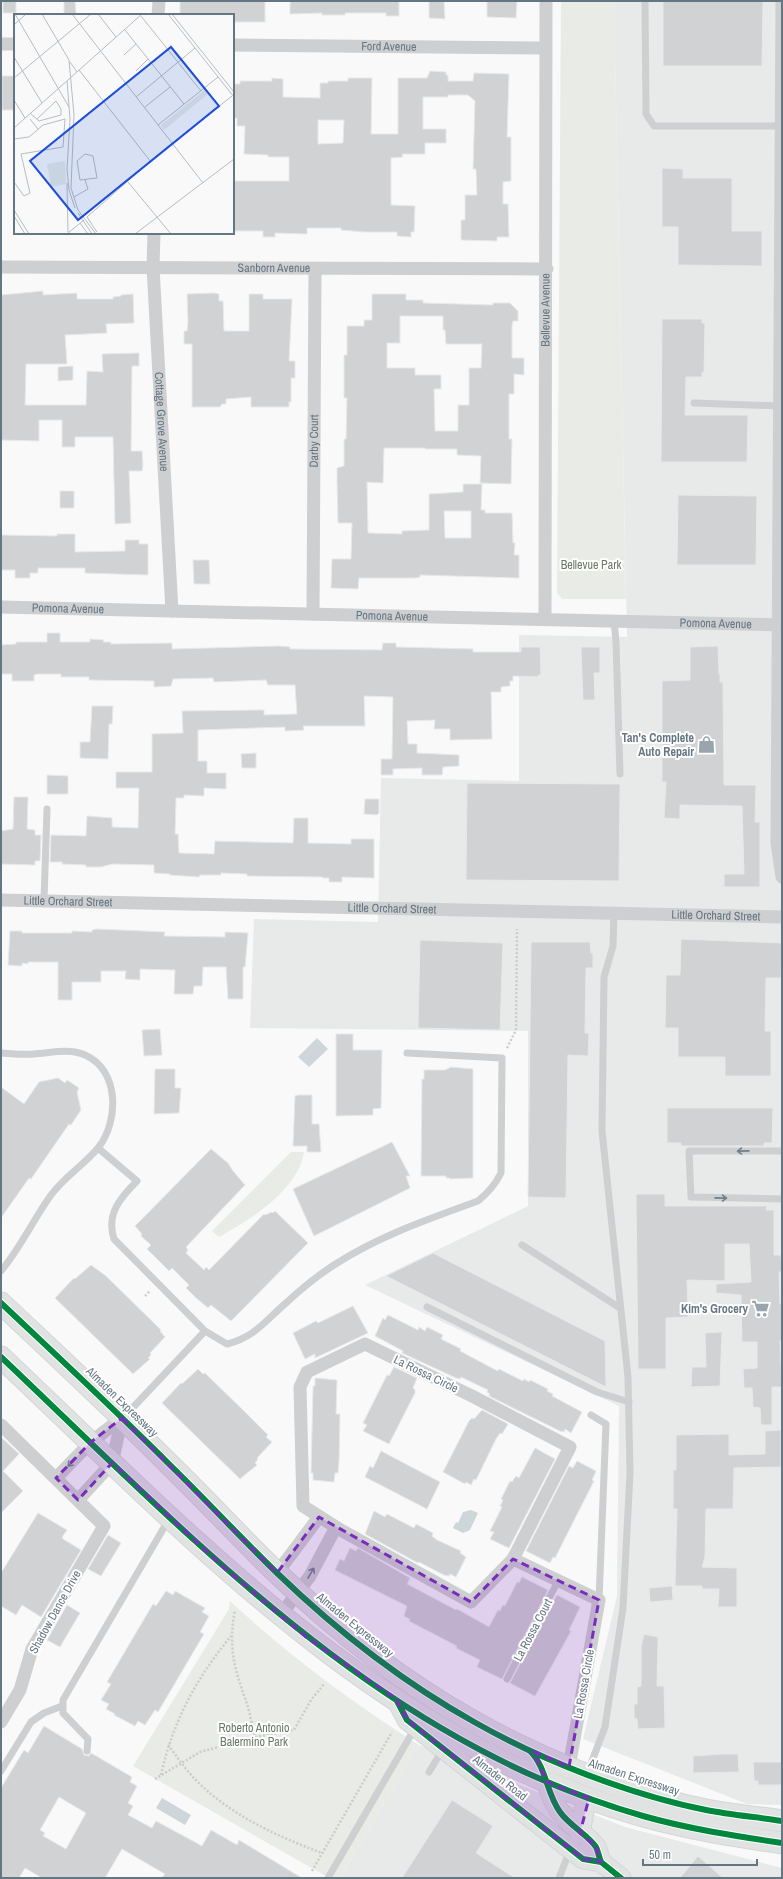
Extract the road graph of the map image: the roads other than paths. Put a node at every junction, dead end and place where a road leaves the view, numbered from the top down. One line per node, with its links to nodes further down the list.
1 (158, 1): 5 (street)
2 (546, 1): 9 (street, Bellevue Avenue)
3 (645, 1): 10 (lane)
4 (782, 1): 10 (street)
5 (158, 14)
6 (1, 44): 7 (street)
7 (14, 44)
8 (234, 45): 9 (street, Ford Avenue)
9 (545, 48): 16 (street, Bellevue Avenue)
10 (781, 126): 11 (street)
11 (781, 200): 17 (street)
12 (154, 234): 14 (street, Cottage Grove Avenue)
13 (1, 267): 14 (street, Sanborn Avenue)
14 (153, 267): 15 (street, Sanborn Avenue); 21 (street, Cottage Grove Avenue)
15 (315, 269): 16 (street, Sanborn Avenue); 22 (street, Darby Court)
16 (546, 269): 23 (street, Bellevue Avenue)
17 (781, 290): 19 (street)
18 (694, 403): 19 (lane)
19 (780, 406): 25 (street)
20 (1, 607): 21 (street, Pomona Avenue)
21 (172, 611): 22 (street, Pomona Avenue)
22 (313, 614): 23 (street, Pomona Avenue)
23 (545, 619): 24 (street, Pomona Avenue)
24 (614, 621): 25 (street, Pomona Avenue); 26 (lane)
25 (780, 625): 28 (street)
26 (620, 774)
27 (47, 809): 31 (lane)
28 (780, 822): 29 (street)
29 (782, 876)
30 (1, 900): 31 (street, Little Orchard Street)
31 (44, 900): 32 (street, Little Orchard Street)
32 (614, 913): 33 (street, Little Orchard Street); 43 (lane)
33 (782, 917)
34 (1, 1053): 36 (lane)
35 (407, 1053): 44 (lane)
36 (98, 1148): 40 (lane); 44 (lane)
37 (782, 1150): 38 (lane, one-way to 38)
38 (782, 1199)
39 (522, 1245): 43 (lane)
40 (1, 1271)
41 (1, 1303): 48 (main road, Almaden Expressway)
42 (428, 1307): 46 (lane)
43 (620, 1308): 46 (lane)
44 (205, 1331): 48 (lane)
45 (1, 1357): 50 (main road)
46 (628, 1402): 71 (lane)
47 (591, 1415): 61 (lane, La Rossa Circle)
48 (122, 1418): 50 (street); 51 (street); 58 (main road, Almaden Expressway)
49 (1, 1425): 52 (street)
50 (91, 1442): 51 (main road); 52 (street, one-way to 52)
51 (112, 1463): 53 (street); 55 (main road)
52 (56, 1478): 53 (street)
53 (78, 1500): 66 (street, Shadow Dance Drive)
54 (319, 1517): 56 (street, La Rossa Circle); 57 (street, La Rossa Circle); 58 (street)
55 (169, 1519): 62 (main road); 65 (lane)
56 (336, 1527): 57 (street, La Rossa Circle); 60 (street, one-way to 56)
57 (513, 1559): 59 (street)
58 (277, 1573): 60 (main road, Almaden Expressway)
59 (558, 1581): 61 (street); 63 (lane, La Rossa Court)
60 (299, 1592): 62 (street); 69 (main road, Almaden Expressway)
61 (599, 1600): 71 (street, La Rossa Circle)
62 (280, 1616): 64 (main road)
63 (507, 1679)
64 (396, 1699): 67 (street, Almaden Road); 74 (main road)
65 (62, 1706): 70 (lane); 72 (lane)
66 (1, 1722)
67 (415, 1727): 68 (street, Almaden Road); 79 (lane)
68 (443, 1748): 73 (lane); 77 (street, Almaden Road)
69 (527, 1748): 71 (main road, Almaden Expressway); 74 (street, Almaden Road)
70 (87, 1751)
71 (578, 1770): 76 (main road, Almaden Expressway)
72 (1, 1771)
73 (429, 1772)
74 (547, 1782): 75 (main road); 77 (street, Almaden Road)
75 (589, 1798): 77 (street); 78 (main road)
76 (782, 1821)
77 (575, 1840): 80 (lane); 81 (street, Almaden Road)
78 (782, 1843)
79 (328, 1878)
80 (559, 1878)
81 (621, 1878)

